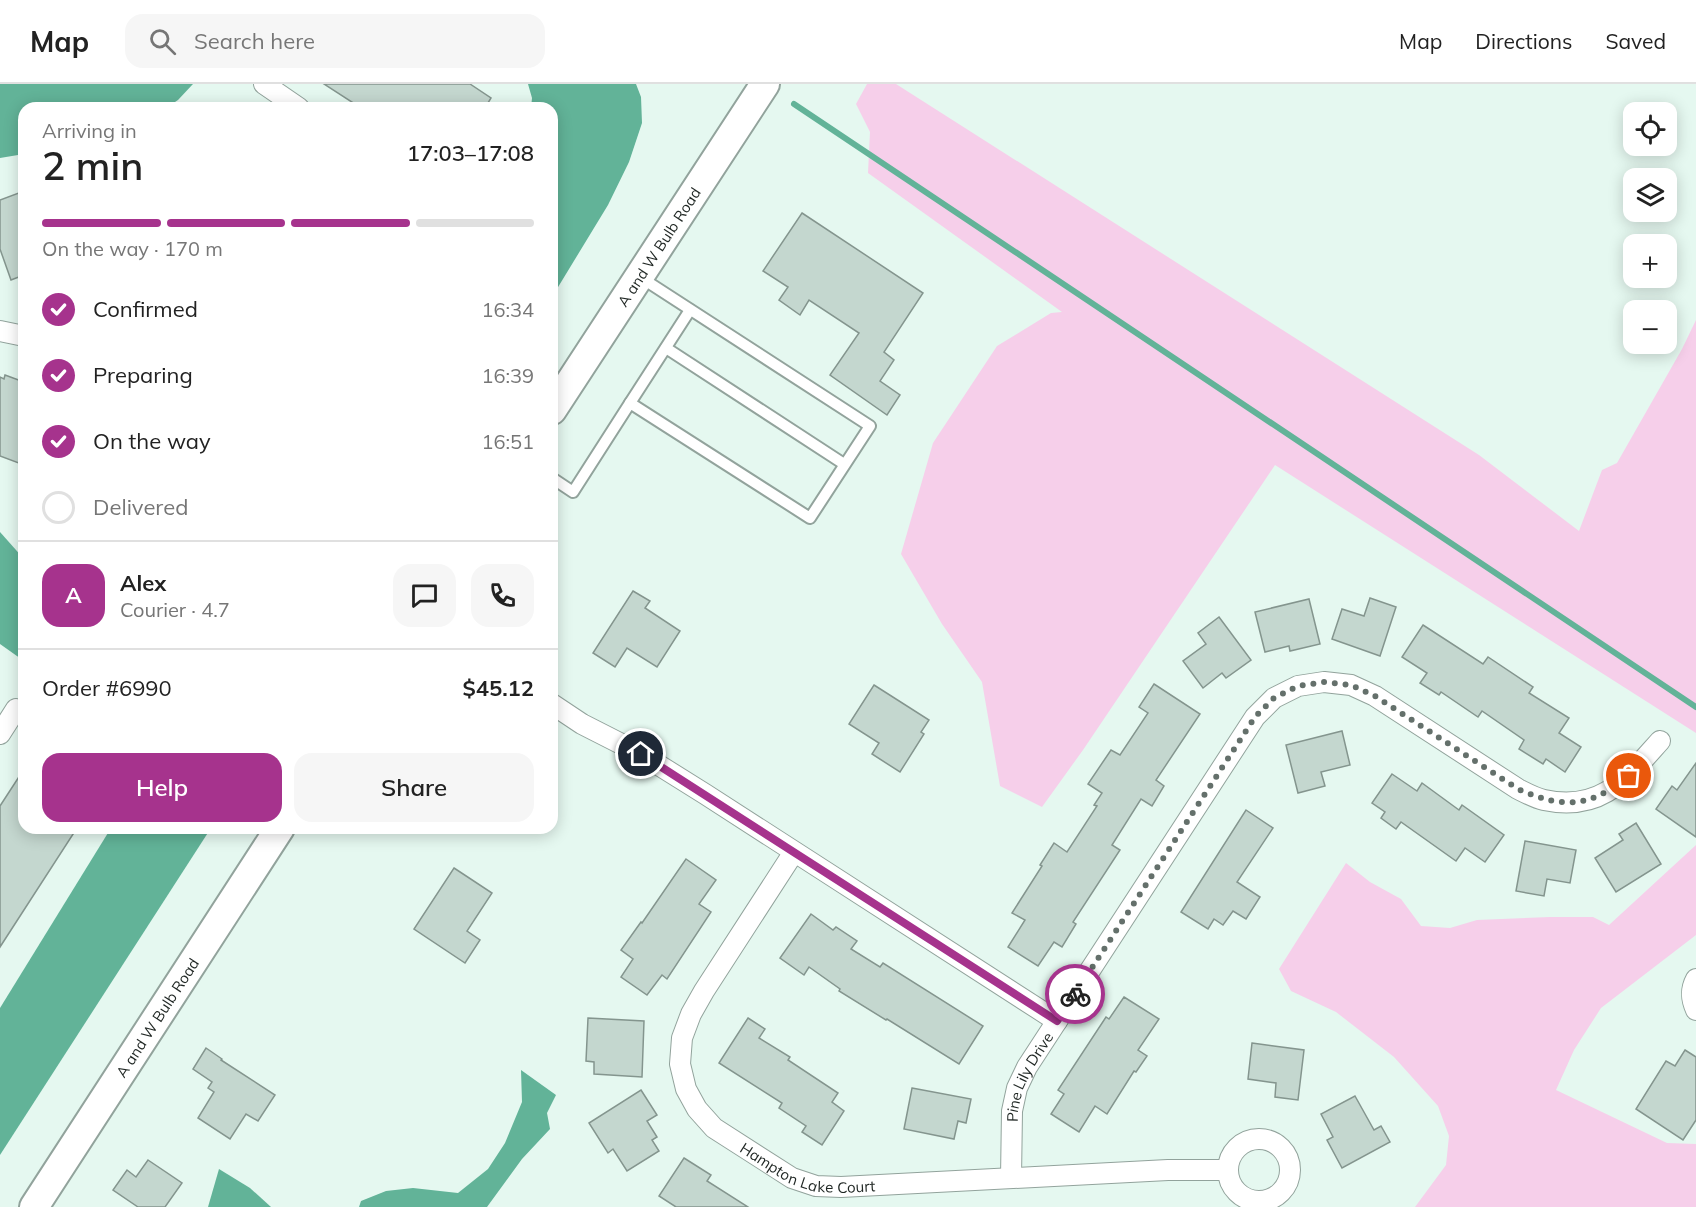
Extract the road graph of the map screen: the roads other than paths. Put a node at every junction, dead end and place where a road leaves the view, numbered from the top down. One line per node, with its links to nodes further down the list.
1 (264, 84): 3 (street)
2 (765, 84): 4 (street, A and W Bulb Road)
3 (290, 102)
4 (640, 277): 5 (lane); 9 (street, A and W Bulb Road)
5 (690, 310): 8 (lane); 11 (lane)
6 (0, 331): 7 (street)
7 (18, 335)
8 (666, 348): 10 (lane); 11 (lane)
9 (558, 401)
10 (630, 403): 11 (lane); 12 (lane)
11 (844, 464)
12 (558, 482)
13 (558, 708): 18 (street)
14 (16, 709): 15 (street)
15 (0, 734)
16 (1660, 741): 21 (street, Pine Lily Drive)
17 (276, 834): 24 (street, A and W Bulb Road)
18 (794, 852): 21 (street); 23 (street, Hampton Lake Court)
19 (1696, 980): 20 (street)
20 (1696, 1010)
21 (1057, 1021): 23 (street, Pine Lily Drive)
22 (1227, 1170): 23 (street, Hampton Lake Court)
23 (1011, 1178)
24 (34, 1207)

